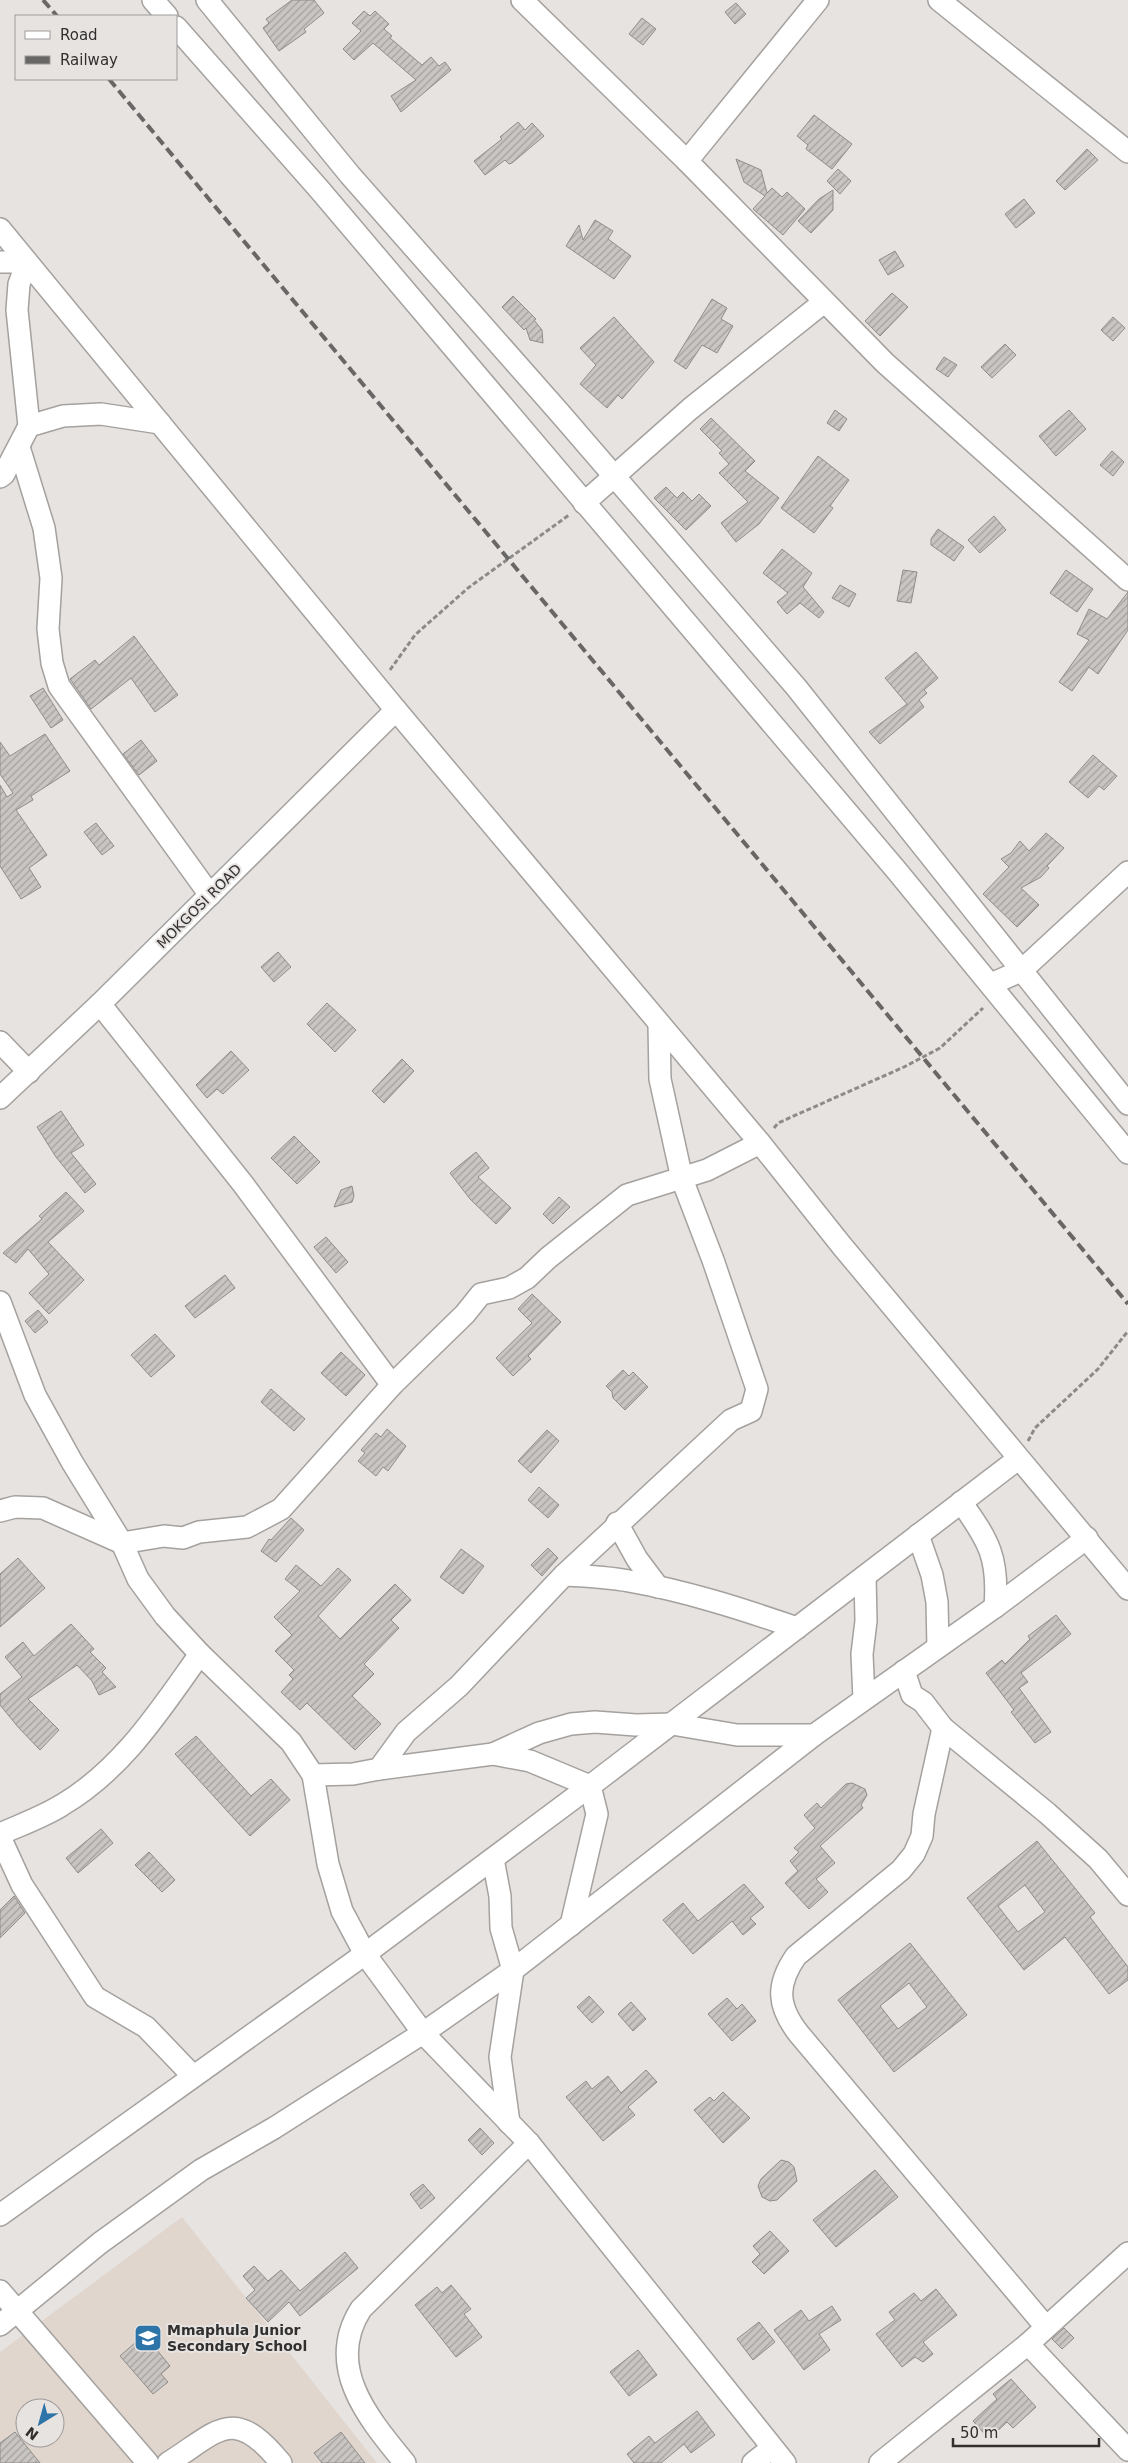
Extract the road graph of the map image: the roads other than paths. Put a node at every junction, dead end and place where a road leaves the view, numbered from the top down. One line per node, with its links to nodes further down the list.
1 (153, 0): 6 (street)
2 (207, 0): 17 (street)
3 (522, 0): 9 (street)
4 (818, 0): 9 (street)
5 (939, 0): 8 (street)
6 (166, 15)
7 (178, 29): 19 (street)
8 (1128, 152)
9 (687, 161): 13 (street)
10 (0, 229): 12 (street)
11 (0, 262): 12 (street)
12 (27, 262): 14 (street); 15 (street)
13 (824, 302): 17 (street); 20 (street)
14 (160, 423): 15 (street); 21 (street)
15 (29, 426): 16 (street)
16 (19, 447): 18 (street); 23 (street)
17 (614, 476): 19 (street); 24 (street)
18 (0, 477)
19 (584, 503): 25 (street)
20 (1128, 580)
21 (396, 710): 23 (street, MOKGOSI ROAD); 27 (street)
22 (1128, 872): 24 (street)
23 (210, 896): 26 (street, MOKGOSI ROAD)
24 (1021, 971): 25 (street); 31 (street)
25 (995, 989): 33 (street)
26 (100, 1004): 29 (street, MOKGOSI ROAD); 36 (street)
27 (660, 1024): 32 (street); 34 (street)
28 (0, 1042): 29 (street)
29 (29, 1072): 30 (street, MOKGOSI ROAD)
30 (0, 1098)
31 (1128, 1104)
32 (760, 1143): 34 (street); 37 (street)
33 (1128, 1153)
34 (682, 1179): 36 (street); 40 (street)
35 (0, 1302): 43 (street)
36 (392, 1386): 43 (street)
37 (1018, 1458): 38 (street); 42 (street)
38 (961, 1502): 41 (street); 48 (street)
39 (0, 1511): 43 (street)
40 (617, 1523): 44 (street); 46 (street)
41 (918, 1535): 45 (street); 50 (street)
42 (1087, 1538): 47 (street); 48 (street)
43 (122, 1542): 51 (street)
44 (564, 1574): 46 (street); 58 (street)
45 (865, 1576): 49 (street); 53 (street)
46 (658, 1587): 49 (street)
47 (1128, 1589)
48 (995, 1607): 50 (street)
49 (797, 1628): 54 (street)
50 (938, 1647): 52 (street)
51 (200, 1654): 59 (street); 61 (street)
52 (904, 1671): 53 (street); 55 (street)
53 (864, 1700): 56 (street)
54 (672, 1724): 56 (street); 57 (street); 60 (street)
55 (943, 1728): 63 (street); 76 (street)
56 (814, 1735): 64 (street)
57 (493, 1754): 58 (street); 60 (street)
58 (379, 1769): 59 (street)
59 (313, 1775): 65 (street)
60 (590, 1786): 62 (street); 64 (street)
61 (0, 1836): 68 (street)
62 (493, 1859): 65 (street); 66 (street)
63 (1128, 1895)
64 (570, 1925): 66 (street)
65 (366, 1954): 67 (street); 68 (street)
66 (513, 1970): 67 (street); 69 (street)
67 (423, 2033): 69 (street); 74 (street)
68 (193, 2076): 71 (street)
69 (510, 2123): 70 (street)
70 (529, 2143): 79 (street); 83 (street)
71 (0, 2214)
72 (1128, 2253): 76 (street)
73 (0, 2291): 74 (street)
74 (16, 2310): 75 (street); 80 (street)
75 (0, 2325)
76 (1046, 2327): 77 (street)
77 (1028, 2344): 78 (street); 85 (street)
78 (1128, 2450)
79 (778, 2456): 84 (street)
80 (148, 2463)
81 (168, 2463): 82 (street)
82 (280, 2463)
83 (405, 2463)
84 (753, 2463)
85 (880, 2463)

